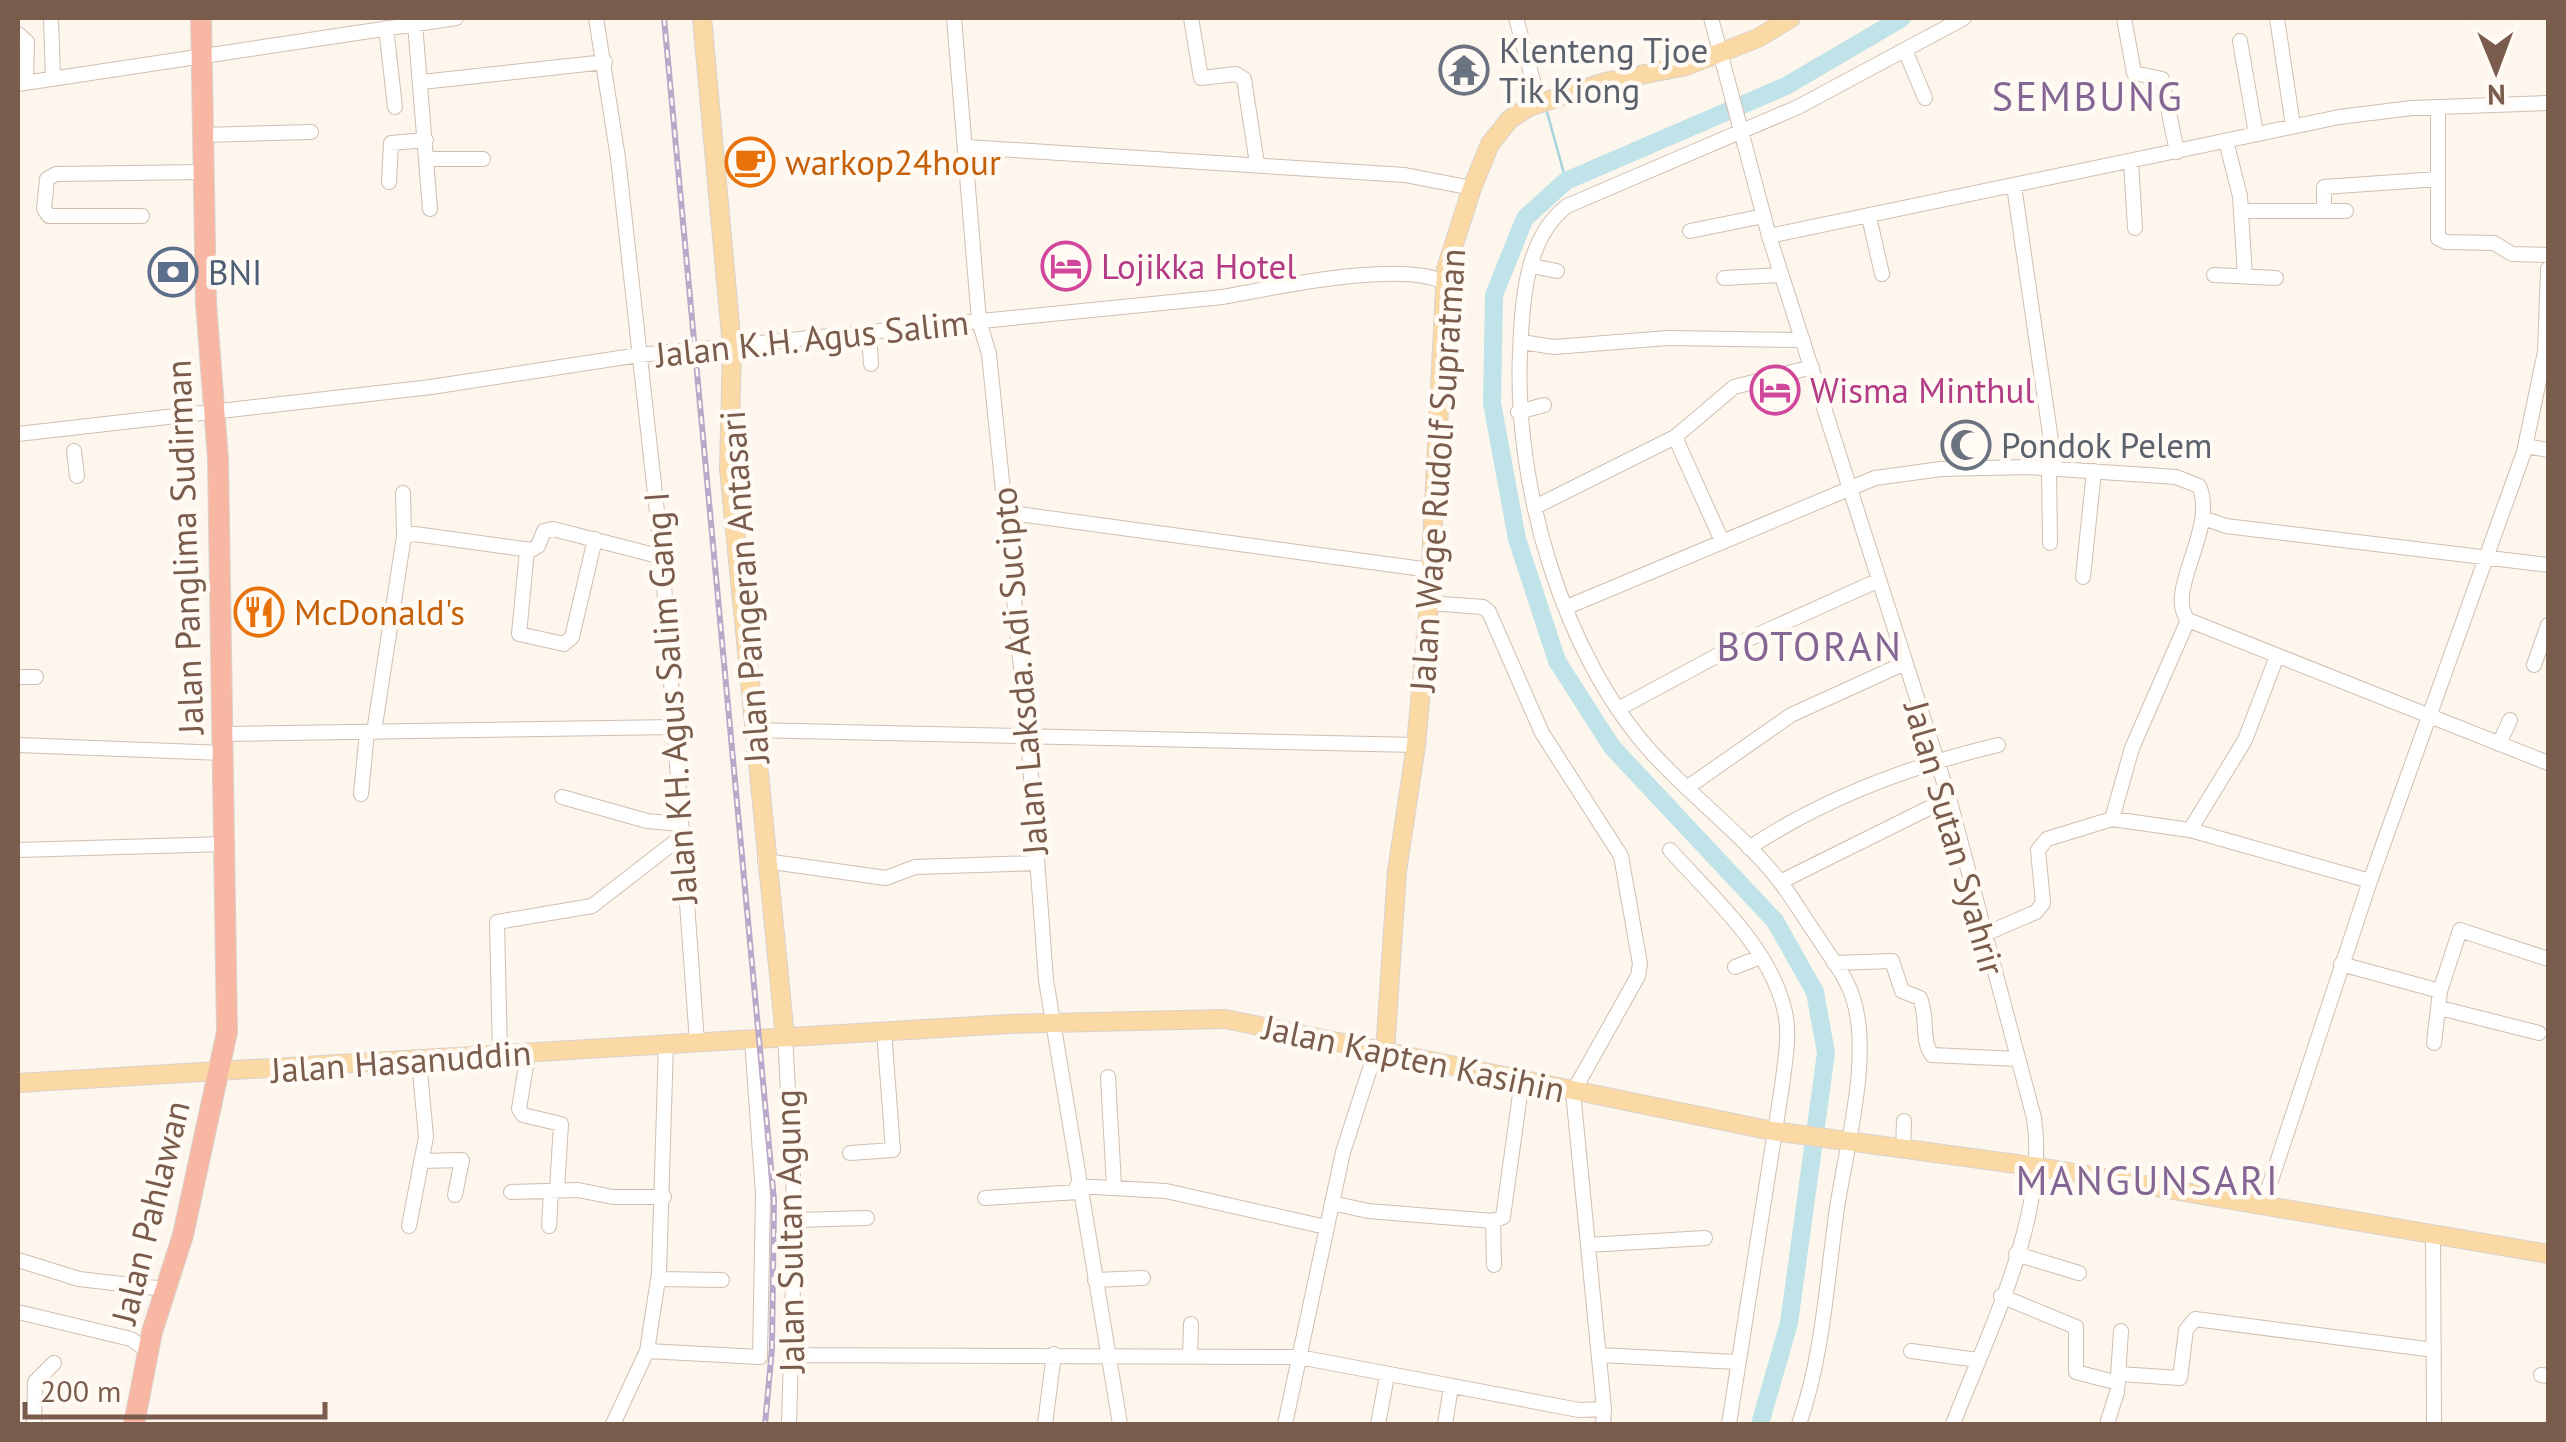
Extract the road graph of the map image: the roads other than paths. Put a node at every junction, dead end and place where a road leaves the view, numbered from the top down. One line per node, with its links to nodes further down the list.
1 (51, 18): 22 (street)
2 (201, 18): 20 (highway, Jalan Panglima Sudirman)
3 (456, 18): 14 (street)
4 (596, 18): 21 (street, Jalan KH. Agus Salim Gang I)
5 (702, 18): 73 (main road, Jalan Pangeran Antasari)
6 (954, 18): 37 (street, Jalan Laksda. Adi Sucipto)
7 (1191, 18): 42 (street)
8 (1516, 18): 26 (street)
9 (1710, 18): 19 (street, Jalan Sutan Syahrir)
10 (1792, 18): 19 (main road, Jalan Wage Rudolf Supratman)
11 (1964, 18): 18 (street)
12 (2124, 18): 38 (street)
13 (2277, 18): 30 (street)
14 (415, 24): 15 (street); 23 (street)
15 (386, 28): 20 (street); 28 (street)
16 (18, 34): 24 (street)
17 (2240, 42): 34 (street)
18 (1906, 50): 25 (street); 32 (street)
19 (1718, 52): 26 (main road, Jalan Wage Rudolf Supratman); 32 (street, Jalan Sutan Syahrir)
20 (202, 56): 22 (street); 33 (highway, Jalan Panglima Sudirman)
21 (605, 62): 23 (street); 74 (street, Jalan KH. Agus Salim Gang I)
22 (53, 78): 24 (street)
23 (422, 82): 35 (street)
24 (22, 83)
25 (1925, 98)
26 (1539, 103): 47 (main road, Jalan Wage Rudolf Supratman)
27 (2548, 103): 29 (street)
28 (395, 107)
29 (2438, 107): 30 (street); 44 (street)
30 (2293, 126): 34 (street)
31 (311, 132): 33 (street)
32 (1740, 132): 53 (street, Jalan Sutan Syahrir); 59 (street)
33 (204, 134): 43 (highway, Jalan Panglima Sudirman)
34 (2256, 134): 36 (street)
35 (426, 140): 39 (street); 45 (street)
36 (2226, 141): 38 (street); 49 (street)
37 (966, 148): 42 (street); 69 (street, Jalan Laksda. Adi Sucipto)
38 (2176, 152): 41 (street)
39 (426, 158): 40 (street); 48 (street)
40 (483, 159)
41 (2131, 162): 46 (street); 55 (street)
42 (1256, 164): 47 (street)
43 (204, 172): 52 (street); 79 (highway, Jalan Panglima Sudirman)
44 (2438, 179): 50 (street); 58 (street)
45 (389, 182)
46 (2014, 186): 54 (street); 85 (street)
47 (1472, 188): 68 (main road, Jalan Wage Rudolf Supratman)
48 (430, 209)
49 (2242, 211): 50 (street); 65 (street)
50 (2324, 211): 51 (street)
51 (2346, 211)
52 (142, 216)
53 (1764, 216): 56 (street); 57 (street, Jalan Sutan Syahrir)
54 (1869, 217): 57 (street); 63 (street)
55 (2135, 228)
56 (1690, 230)
57 (1769, 236): 62 (street, Jalan Sutan Syahrir)
58 (2548, 256): 61 (street)
59 (1532, 266): 60 (street); 72 (street)
60 (1557, 270)
61 (2548, 270): 82 (street)
62 (1781, 274): 66 (street); 71 (street, Jalan Sutan Syahrir)
63 (1882, 274)
64 (2214, 274): 65 (street)
65 (2245, 276): 67 (street)
66 (1724, 278)
67 (2276, 278)
68 (1445, 284): 69 (street, Jalan K.H. Agus Salim); 101 (main road, Jalan Wage Rudolf Supratman)
69 (980, 321): 70 (street, Jalan K.H. Agus Salim); 91 (street, Jalan Laksda. Adi Sucipto)
70 (869, 334): 73 (street, Jalan K.H. Agus Salim); 75 (street)
71 (1803, 340): 72 (street); 76 (street, Jalan Sutan Syahrir)
72 (1520, 342): 78 (street)
73 (732, 347): 74 (street, Jalan K.H. Agus Salim); 117 (main road, Jalan Pangeran Antasari)
74 (639, 355): 79 (street, Jalan K.H. Agus Salim); 98 (street, Jalan KH. Agus Salim Gang I)
75 (872, 364)
76 (1812, 367): 81 (street); 88 (street, Jalan Sutan Syahrir)
77 (1544, 404): 78 (street)
78 (1518, 412): 90 (street)
79 (215, 413): 80 (street, Jalan K.H. Agus Salim); 120 (highway, Jalan Panglima Sudirman)
80 (18, 434)
81 (1675, 437): 90 (street); 95 (street)
82 (2526, 446): 83 (street); 99 (street)
83 (2548, 450)
84 (74, 451): 87 (street)
85 (2052, 468): 86 (street); 88 (street); 96 (street)
86 (2094, 471): 92 (street); 102 (street)
87 (77, 476)
88 (1848, 486): 95 (street); 103 (street, Jalan Sutan Syahrir)
89 (403, 493): 93 (street)
90 (1535, 507): 105 (street)
91 (1004, 512): 101 (street); 119 (street, Jalan Laksda. Adi Sucipto)
92 (2206, 520): 99 (street); 106 (street)
93 (404, 536): 97 (street); 118 (street)
94 (594, 540): 97 (street); 97 (street); 98 (street)
95 (1722, 540): 105 (street)
96 (2050, 544)
97 (527, 550)
98 (662, 557): 116 (street, Jalan KH. Agus Salim Gang I)
99 (2489, 557): 100 (street); 114 (street)
100 (2548, 564)
101 (1430, 570): 104 (main road, Jalan Wage Rudolf Supratman)
102 (2083, 577)
103 (1878, 580): 109 (street, Jalan Sutan Syahrir); 113 (street)
104 (1429, 603): 123 (main road, Jalan Wage Rudolf Supratman); 166 (street)
105 (1567, 608): 113 (street)
106 (2185, 618): 108 (street); 131 (street)
107 (2548, 629): 110 (street)
108 (2276, 656): 114 (street); 132 (street)
109 (1903, 664): 125 (street, Jalan Sutan Syahrir); 127 (street)
110 (2534, 665)
111 (36, 676): 112 (street)
112 (18, 677)
113 (1618, 709): 127 (street)
114 (2430, 719): 121 (street); 140 (street)
115 (2510, 720): 121 (street)
116 (675, 727): 118 (street); 133 (street, Jalan KH. Agus Salim Gang I)
117 (755, 730): 119 (street); 138 (main road, Jalan Pangeran Antasari)
118 (370, 732): 120 (street); 128 (street)
119 (1028, 736): 123 (street); 139 (street, Jalan Laksda. Adi Sucipto)
120 (223, 743): 122 (street); 134 (highway, Jalan Panglima Sudirman)
121 (2499, 744): 126 (street)
122 (18, 745)
123 (1416, 745): 157 (main road, Jalan Wage Rudolf Supratman)
124 (1998, 745): 125 (street)
125 (1936, 760): 130 (street, Jalan Sutan Syahrir); 135 (street)
126 (2548, 763)
127 (1688, 787): 135 (street)
128 (361, 794)
129 (562, 798): 133 (street)
130 (1948, 798): 141 (street); 142 (street, Jalan Sutan Syahrir)
131 (2112, 819): 132 (street); 142 (street)
132 (2190, 830): 140 (street)
133 (681, 831): 154 (street, Jalan KH. Agus Salim Gang I); 159 (street)
134 (226, 844): 136 (street); 162 (highway, Jalan Panglima Sudirman)
135 (1749, 848): 141 (street)
136 (18, 850)
137 (1670, 850): 143 (street)
138 (766, 862): 139 (street); 152 (main road, Jalan Pangeran Antasari)
139 (1038, 863): 149 (street, Jalan Laksda. Adi Sucipto)
140 (2370, 881): 146 (street)
141 (1780, 882): 145 (street)
142 (1986, 934): 160 (street, Jalan Sutan Syahrir)
143 (1760, 957): 147 (street); 168 (street)
144 (2548, 959): 148 (street)
145 (1834, 963): 160 (street); 169 (street)
146 (2341, 964): 148 (street); 182 (street)
147 (1735, 967)
148 (2440, 1000): 151 (street); 155 (street)
149 (1054, 1022): 150 (main road, Jalan Kapten Kasihin); 157 (main road, Jalan Kapten Kasihin); 175 (street, Jalan Laksda. Adi Sucipto)
150 (884, 1031): 152 (main road, Jalan Kapten Kasihin); 171 (street)
151 (2539, 1033)
152 (784, 1037): 153 (main road, Jalan Hasanuddin); 184 (street, Jalan Sultan Agung)
153 (752, 1040): 154 (main road, Jalan Hasanuddin); 208 (street)
154 (697, 1042): 156 (main road, Jalan Hasanuddin)
155 (2434, 1043)
156 (666, 1044): 158 (main road, Jalan Hasanuddin); 179 (street)
157 (1380, 1051): 164 (main road, Jalan Kapten Kasihin); 181 (street)
158 (528, 1053): 159 (main road, Jalan Hasanuddin); 176 (street)
159 (500, 1055): 161 (main road, Jalan Hasanuddin)
160 (2018, 1059): 173 (street, Jalan Sutan Syahrir)
161 (419, 1060): 162 (main road, Jalan Hasanuddin); 172 (street)
162 (218, 1074): 165 (main road, Jalan Hasanuddin); 201 (highway, Jalan Pahlawan)
163 (1108, 1076): 174 (street)
164 (1522, 1080): 166 (main road, Jalan Kapten Kasihin); 185 (street)
165 (18, 1083)
166 (1574, 1092): 168 (main road, Jalan Kapten Kasihin); 191 (street)
167 (1904, 1121): 170 (street)
168 (1774, 1132): 169 (main road, Jalan Kapten Kasihin); 217 (street)
169 (1842, 1142): 170 (main road, Jalan Kapten Kasihin); 233 (street)
170 (1903, 1150): 173 (main road, Jalan Kapten Kasihin)
171 (850, 1153)
172 (420, 1161): 178 (street); 186 (street)
173 (2039, 1168): 182 (main road, Jalan Kapten Kasihin); 192 (street)
174 (1114, 1186): 175 (street); 188 (street)
175 (1078, 1189): 180 (street); 200 (street, Jalan Laksda. Adi Sucipto)
176 (554, 1190): 177 (street); 179 (street); 187 (street)
177 (510, 1192)
178 (456, 1195)
179 (664, 1198): 198 (street)
180 (986, 1198)
181 (1332, 1203): 185 (street); 188 (street)
182 (2263, 1205): 189 (main road, Jalan Kapten Kasihin)
183 (867, 1218): 184 (street)
184 (795, 1220): 212 (street, Jalan Sultan Agung)
185 (1494, 1221): 195 (street)
186 (410, 1226)
187 (550, 1226)
188 (1326, 1226): 215 (street)
189 (2433, 1234): 193 (main road, Jalan Kapten Kasihin); 207 (street)
190 (1705, 1238): 191 (street)
191 (1588, 1246): 213 (street)
192 (2016, 1254): 196 (street); 202 (street)
193 (2548, 1254)
194 (18, 1260): 201 (street)
195 (1494, 1265)
196 (2080, 1273)
197 (1143, 1278): 200 (street)
198 (658, 1279): 199 (street); 208 (street)
199 (722, 1280)
200 (1095, 1280): 211 (street, Jalan Laksda. Adi Sucipto)
201 (165, 1289): 206 (highway, Jalan Pahlawan)
202 (2001, 1296): 216 (street); 220 (street)
203 (18, 1312): 206 (street)
204 (1191, 1324): 214 (street)
205 (2122, 1331): 220 (street)
206 (150, 1342): 224 (highway, Jalan Pahlawan)
207 (2434, 1350): 220 (street); 236 (street)
208 (648, 1351): 225 (street)
209 (1911, 1352): 216 (street)
210 (1054, 1354): 211 (street); 212 (street); 227 (street)
211 (1109, 1354): 214 (street); 228 (street, Jalan Laksda. Adi Sucipto)
212 (794, 1355): 226 (street, Jalan Sultan Agung)
213 (1599, 1355): 217 (street); 222 (street)
214 (1190, 1356): 215 (street)
215 (1299, 1357): 219 (street); 229 (street)
216 (1978, 1360): 234 (street)
217 (1737, 1362): 232 (street)
218 (54, 1363): 223 (street)
219 (1387, 1376): 221 (street); 230 (street)
220 (2118, 1379): 235 (street)
221 (1451, 1387): 222 (street); 231 (street)
222 (1604, 1417)
223 (34, 1424)
224 (134, 1424)
225 (613, 1424)
226 (789, 1424)
227 (1045, 1424)
228 (1120, 1424)
229 (1285, 1424)
230 (1378, 1424)
231 (1445, 1424)
232 (1729, 1424)
233 (1799, 1424)
234 (1953, 1424)
235 (2107, 1424)
236 (2434, 1424)

